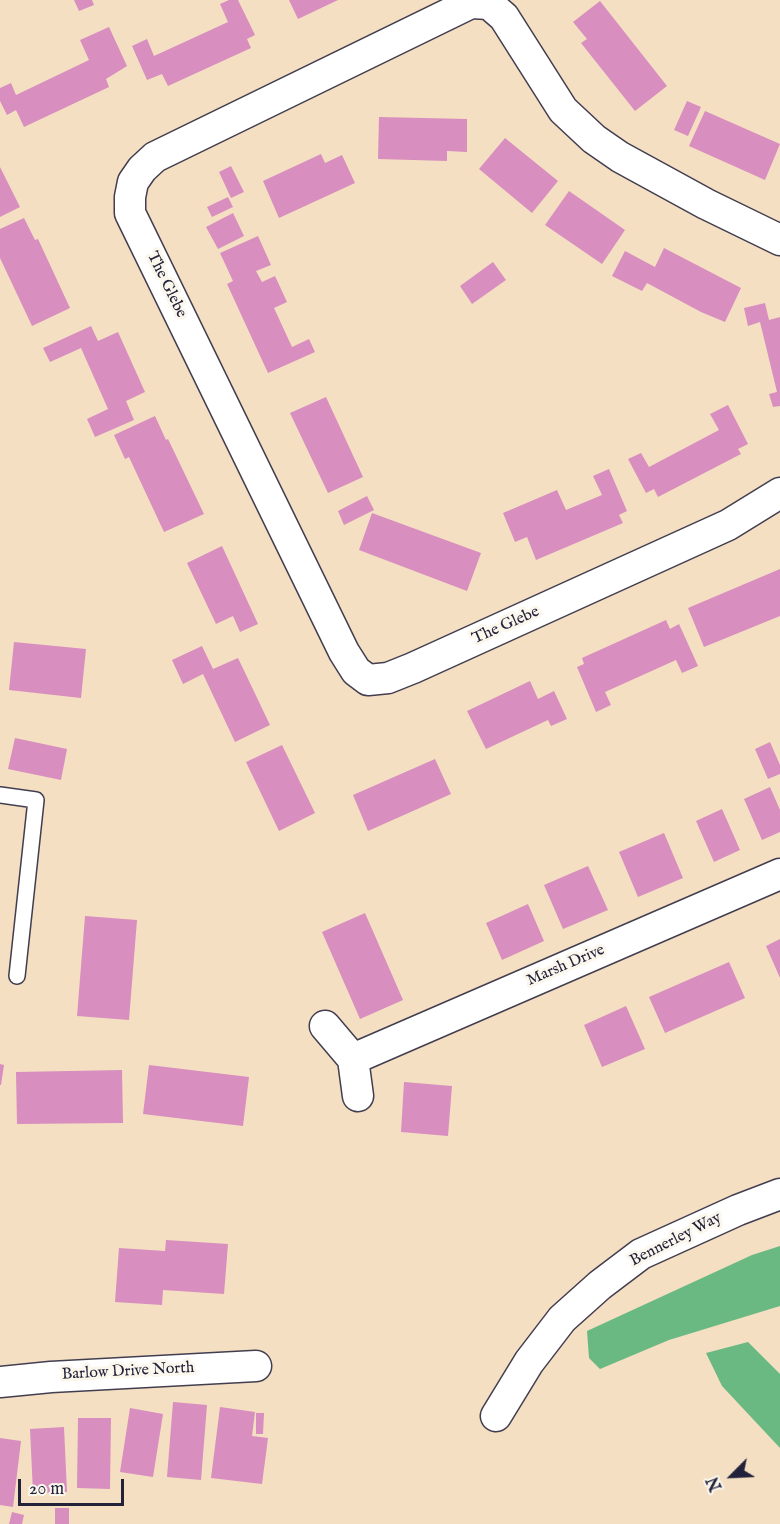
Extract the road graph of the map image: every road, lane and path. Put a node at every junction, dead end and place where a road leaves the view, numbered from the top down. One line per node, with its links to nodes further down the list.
1 (780, 240): 2 (street, The Glebe)
2 (780, 493)
3 (0, 795): 5 (lane)
4 (780, 874): 7 (street, Marsh Drive)
5 (17, 976)
6 (325, 1026): 7 (street)
7 (353, 1059): 8 (street)
8 (358, 1096)
9 (780, 1194): 12 (street, Bennerley Way)
10 (255, 1366): 11 (street, Barlow Drive North)
11 (0, 1382)
12 (496, 1416)

